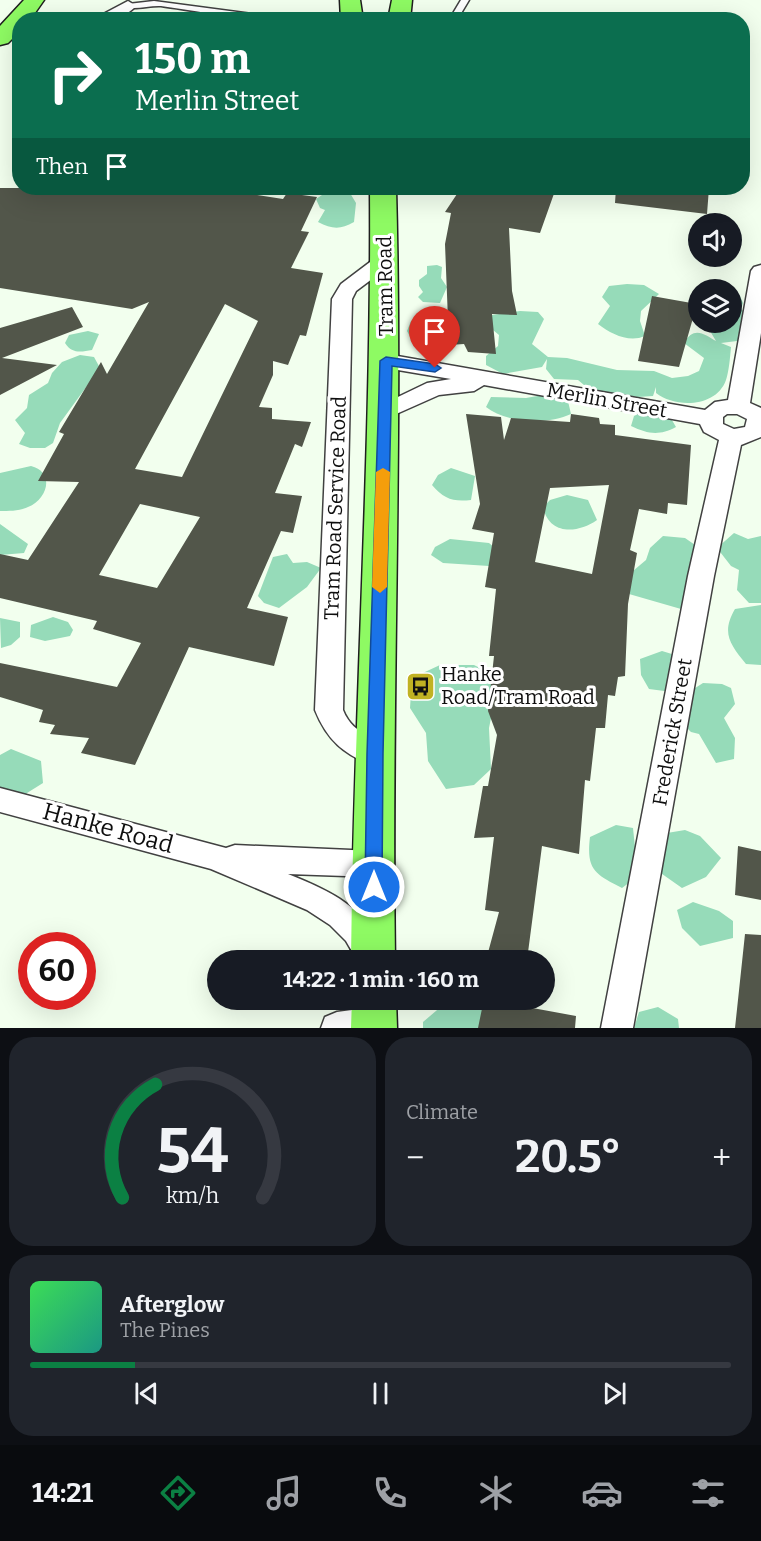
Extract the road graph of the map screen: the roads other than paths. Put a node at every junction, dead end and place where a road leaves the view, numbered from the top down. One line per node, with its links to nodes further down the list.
1 (44, 0): 3 (main road)
2 (128, 6): 4 (street); 5 (lane)
3 (29, 12)
4 (116, 12)
5 (222, 12)
6 (383, 195): 7 (main road, Tram Road)
7 (385, 260): 9 (main road, Tram Road); 16 (street, Tram Road Service Road)
8 (761, 271): 11 (street)
9 (386, 361): 10 (street, Merlin Street); 12 (main road, Tram Road)
10 (503, 381): 12 (street, Merlin Street); 13 (street, Merlin Street)
11 (738, 407): 13 (street); 14 (street)
12 (385, 412): 16 (main road, Tram Road)
13 (710, 418): 15 (street)
14 (760, 428): 15 (street)
15 (731, 436): 22 (street, Frederick Street)
16 (375, 754): 19 (main road, Tram Road)
17 (0, 800): 18 (street, Hanke Road)
18 (215, 857): 19 (street, Hanke Road); 20 (street, Hanke Road)
19 (374, 864): 21 (main road, Tram Road)
20 (368, 950)
21 (373, 950)
22 (617, 1028)

